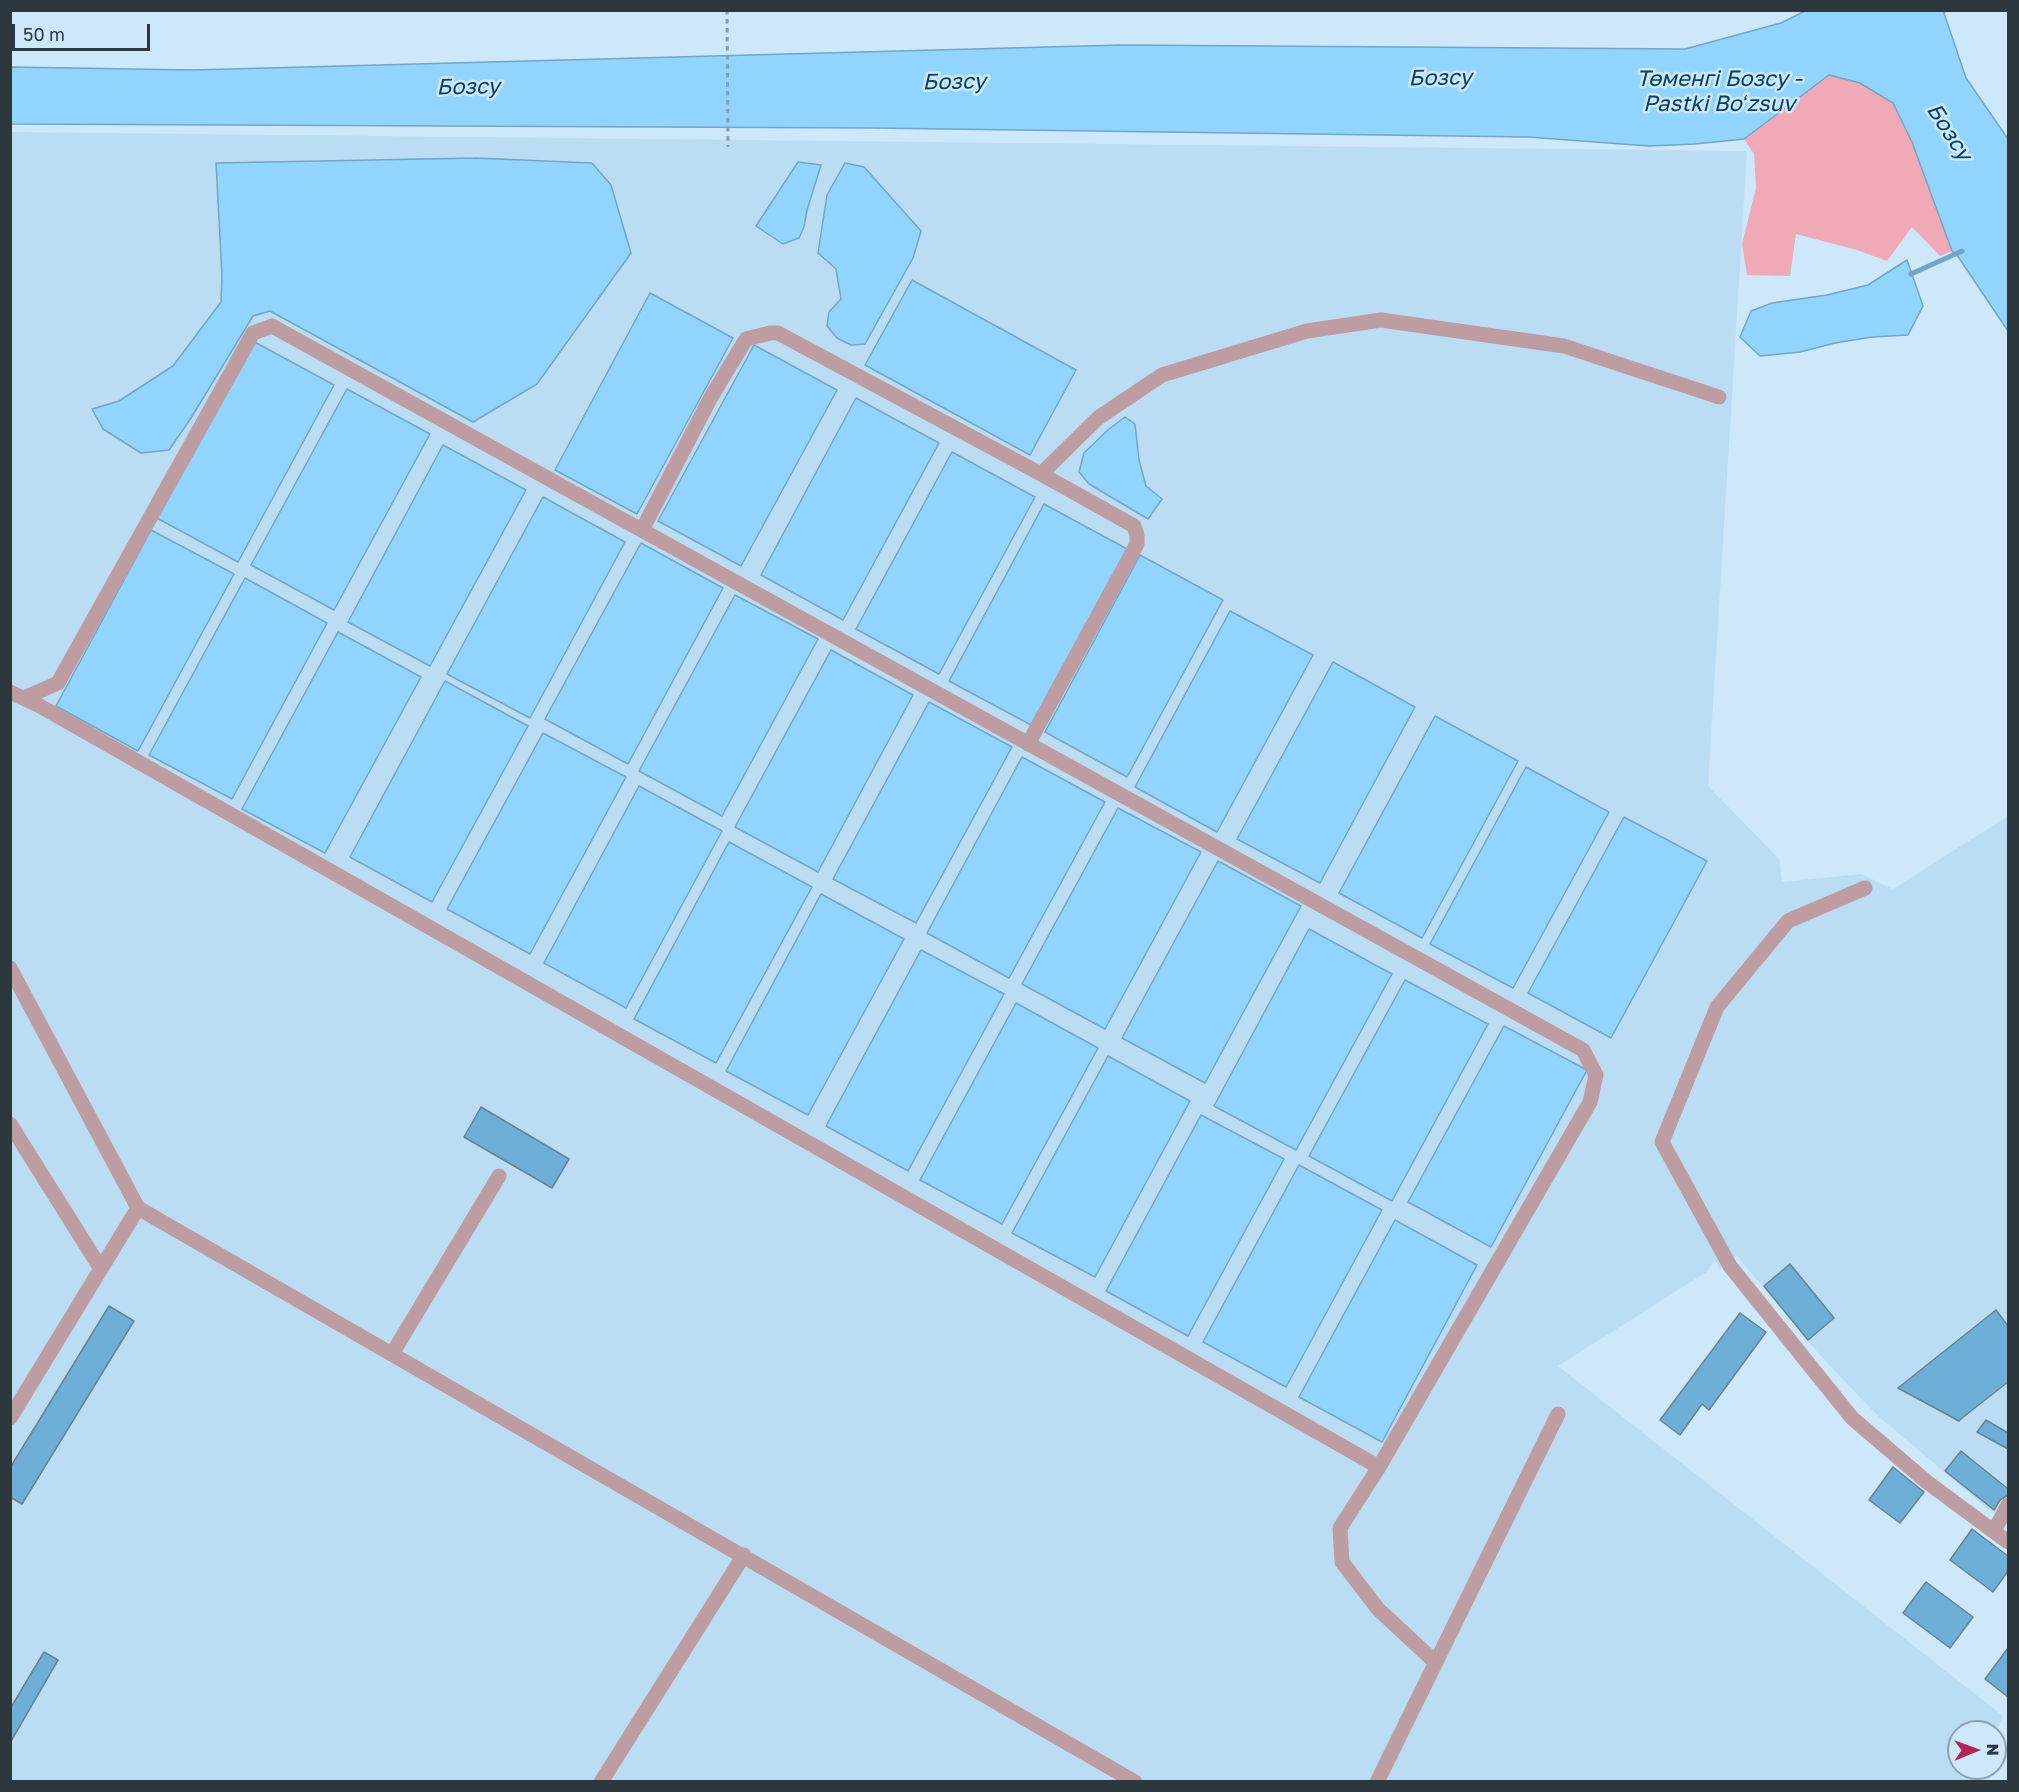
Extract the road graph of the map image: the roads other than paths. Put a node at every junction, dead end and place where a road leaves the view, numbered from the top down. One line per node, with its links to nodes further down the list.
1 (1719, 397): 2 (street)
2 (1041, 474): 3 (street); 5 (street)
3 (642, 530): 4 (street); 5 (street)
4 (17, 695): 15 (street)
5 (1028, 744): 15 (street)
6 (1865, 888): 17 (street)
7 (10, 968): 10 (street)
8 (10, 1124): 11 (street)
9 (499, 1176): 12 (street)
10 (138, 1208): 11 (street); 12 (street)
11 (101, 1269): 14 (street)
12 (392, 1354): 19 (street)
13 (1558, 1414): 20 (street)
14 (10, 1418)
15 (1379, 1467): 20 (street)
16 (2008, 1505): 17 (street)
17 (1994, 1531): 18 (street)
18 (2008, 1542)
19 (744, 1555): 21 (street); 22 (street)
20 (1435, 1662): 23 (street)
21 (601, 1782)
22 (1135, 1782)
23 (1377, 1782)

